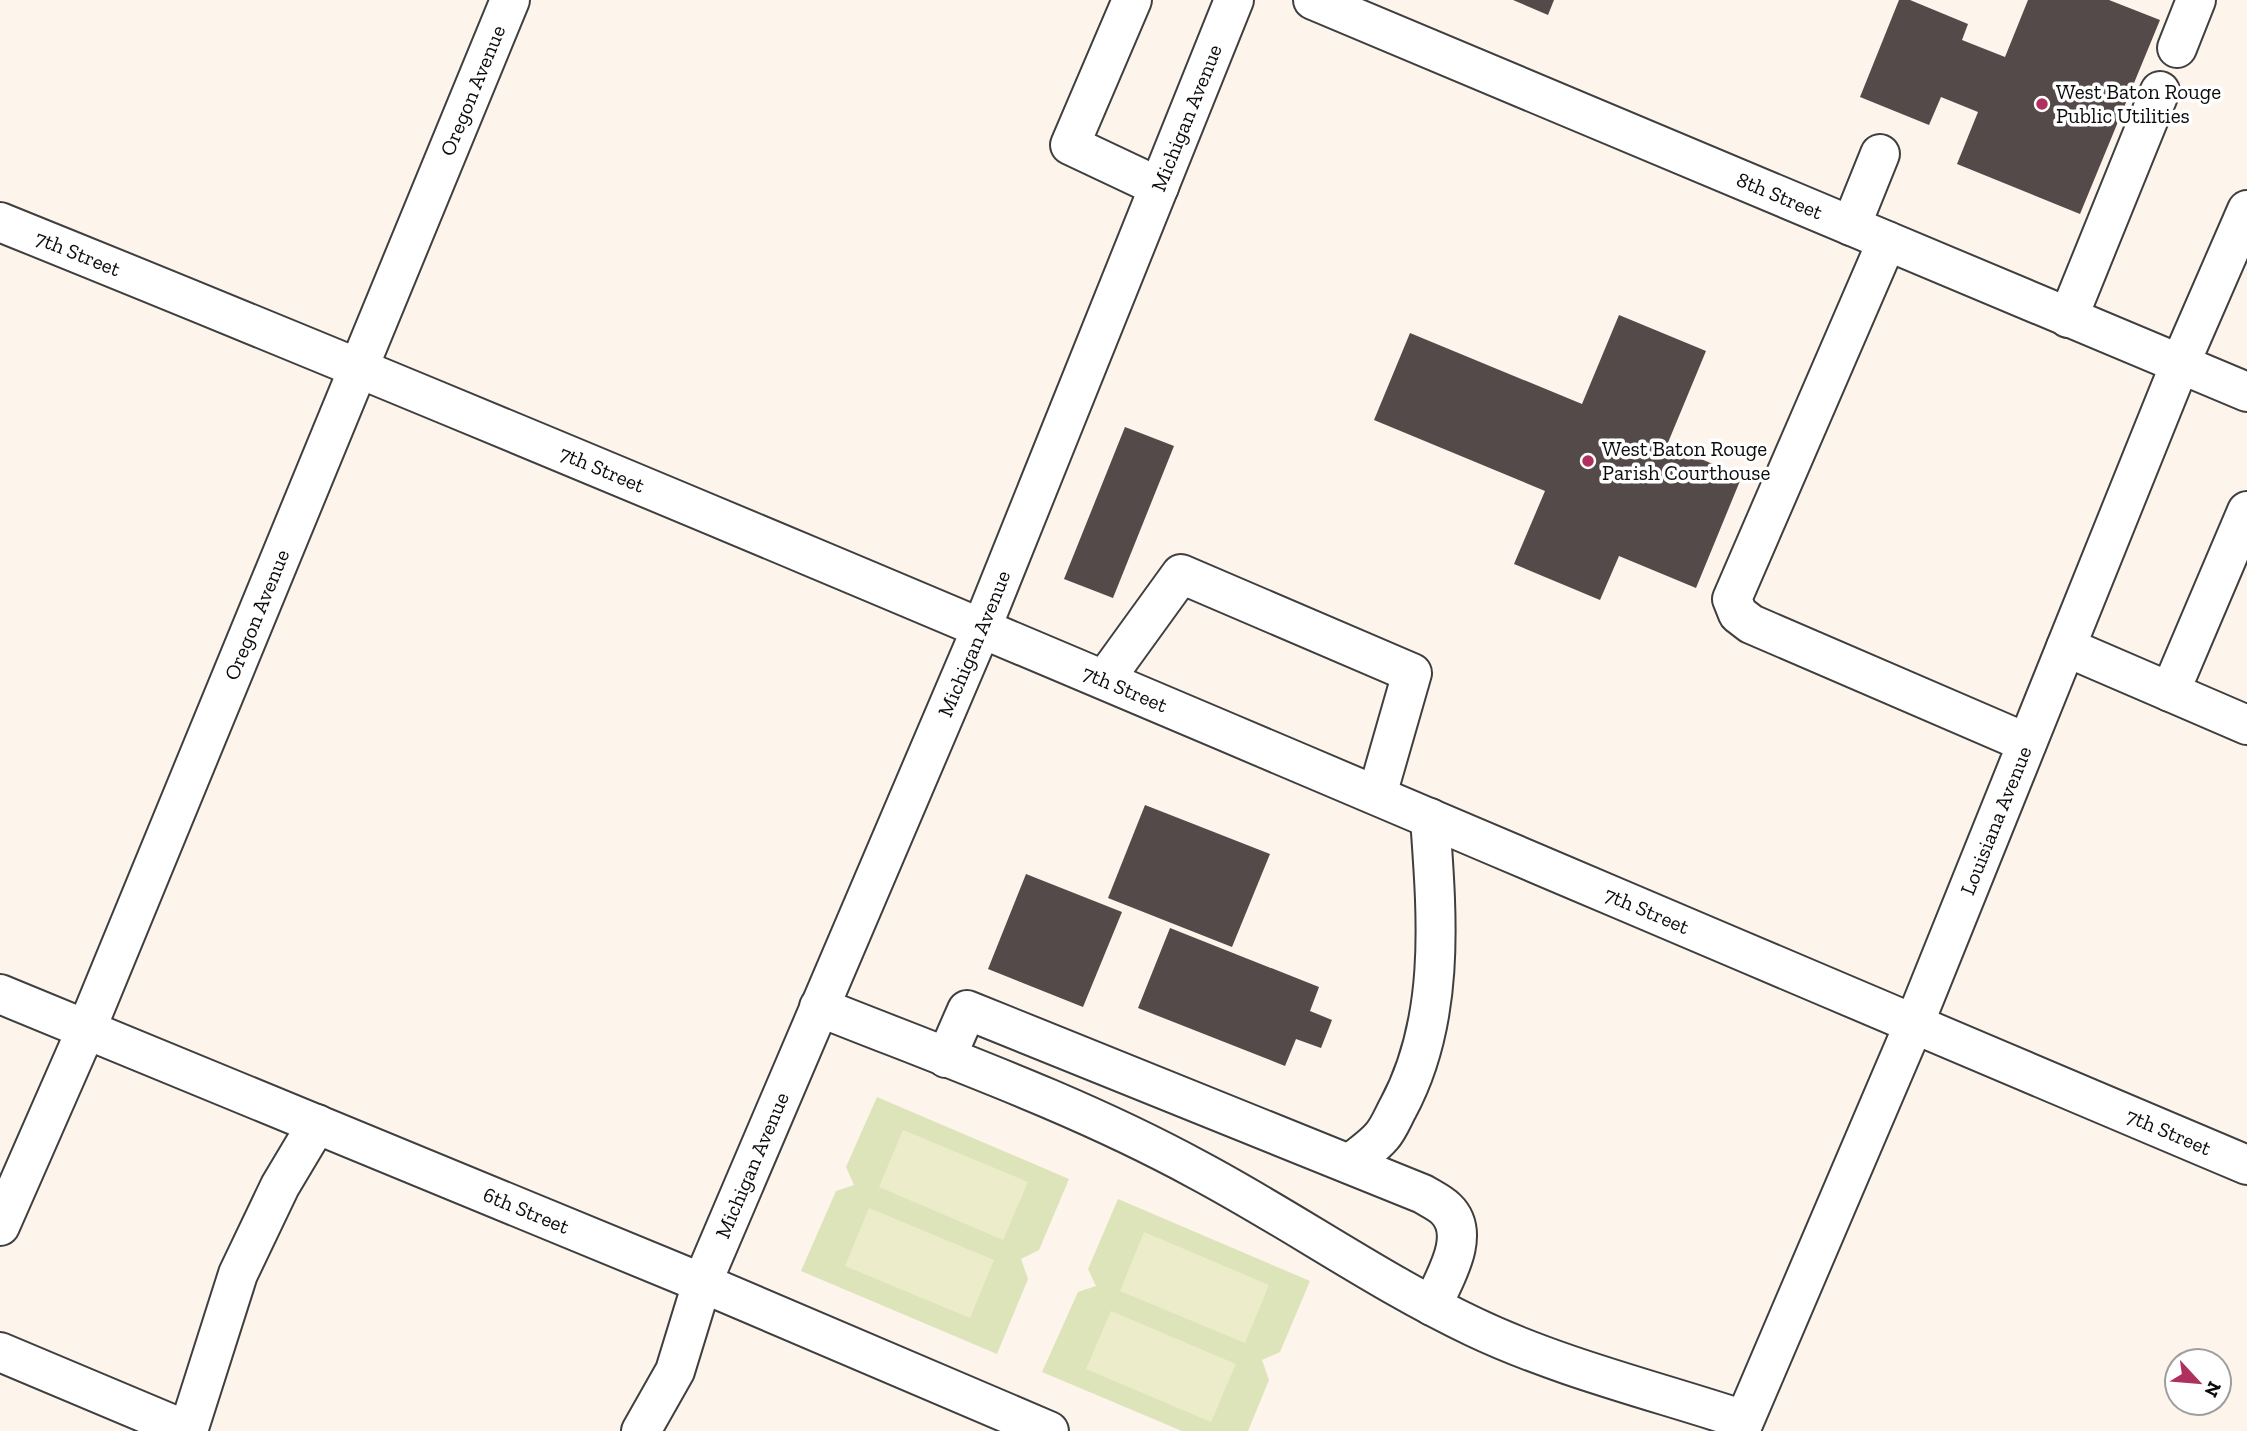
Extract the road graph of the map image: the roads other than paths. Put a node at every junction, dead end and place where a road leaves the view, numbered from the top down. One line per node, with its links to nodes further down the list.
1 (510, 0): 16 (street, Oregon Avenue)
2 (1132, 0): 9 (street)
3 (1234, 0): 9 (street, Michigan Avenue)
4 (1313, 0): 12 (street, 8th Street)
5 (2196, 0): 6 (street)
6 (2177, 48)
7 (2160, 91): 14 (street)
8 (1880, 154): 12 (street)
9 (1158, 187): 19 (street, Michigan Avenue)
10 (2247, 209): 15 (street, Louisiana Avenue)
11 (0, 222): 16 (street, 7th Street)
12 (1851, 226): 13 (street, 8th Street)
13 (1887, 241): 14 (street, 8th Street); 24 (street)
14 (2068, 318): 15 (street, 8th Street)
15 (2180, 364): 17 (street, 8th Street); 20 (street, Louisiana Avenue)
16 (361, 367): 19 (street, 7th Street); 30 (street, Oregon Avenue)
17 (2247, 393)
18 (2247, 511): 22 (street)
19 (982, 627): 21 (street, 7th Street); 28 (street, Michigan Avenue)
20 (2066, 647): 22 (street); 24 (street, Louisiana Avenue)
21 (1105, 679): 25 (street, 7th Street); 25 (street)
22 (2171, 692): 23 (street)
23 (2247, 725)
24 (2027, 743): 29 (street, Louisiana Avenue)
25 (1377, 795): 26 (street, 7th Street)
26 (1430, 818): 29 (street, 7th Street); 33 (street)
27 (0, 994): 30 (street, 6th Street)
28 (819, 1007): 31 (street); 36 (street, Michigan Avenue)
29 (1914, 1024): 34 (street, 7th Street); 39 (street, Louisiana Avenue)
30 (86, 1030): 32 (street, 6th Street); 35 (street, Oregon Avenue)
31 (946, 1058): 33 (street); 37 (street)
32 (317, 1125): 36 (street, 6th Street); 40 (street)
33 (1350, 1164): 37 (street)
34 (2247, 1165)
35 (0, 1226)
36 (702, 1283): 41 (street, Michigan Avenue); 42 (street, 6th Street)
37 (1432, 1306): 39 (street)
38 (0, 1352): 40 (street)
39 (1742, 1425)
40 (188, 1431)
41 (641, 1431)
42 (1049, 1431)

